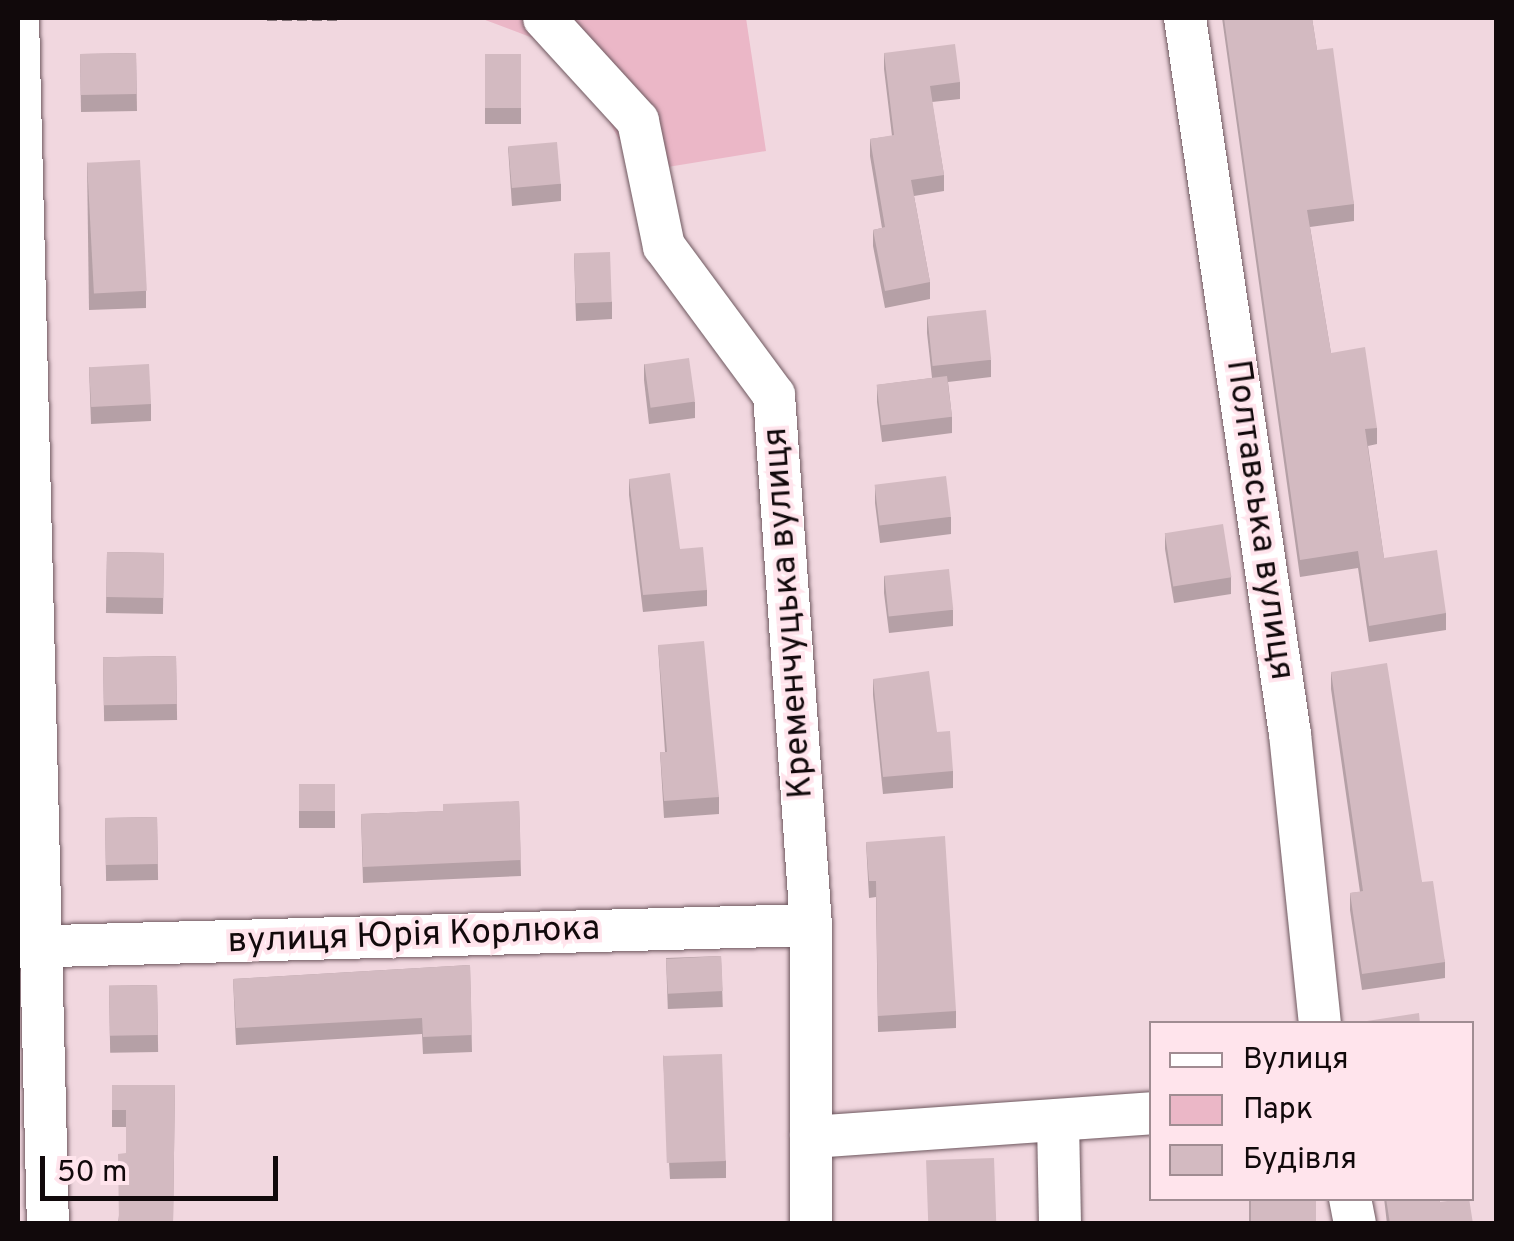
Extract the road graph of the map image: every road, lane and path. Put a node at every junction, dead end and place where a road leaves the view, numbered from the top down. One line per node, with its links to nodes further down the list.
1 (18, 18): 6 (street)
2 (267, 18): 3 (path)
3 (337, 18)
4 (544, 18): 7 (street, Кременчуцька вулиця)
5 (1185, 18): 9 (street, Полтавська вулиця)
6 (24, 449): 8 (street)
7 (811, 925): 8 (street, вулиця Юрія Корлюка); 12 (street, Кременчуцька вулиця)
8 (29, 947): 13 (street)
9 (1320, 1021)
10 (1149, 1113): 11 (street)
11 (1058, 1120): 12 (street); 15 (street)
12 (811, 1137): 14 (street, Кременчуцька вулиця)
13 (48, 1224)
14 (811, 1224)
15 (1060, 1224)

